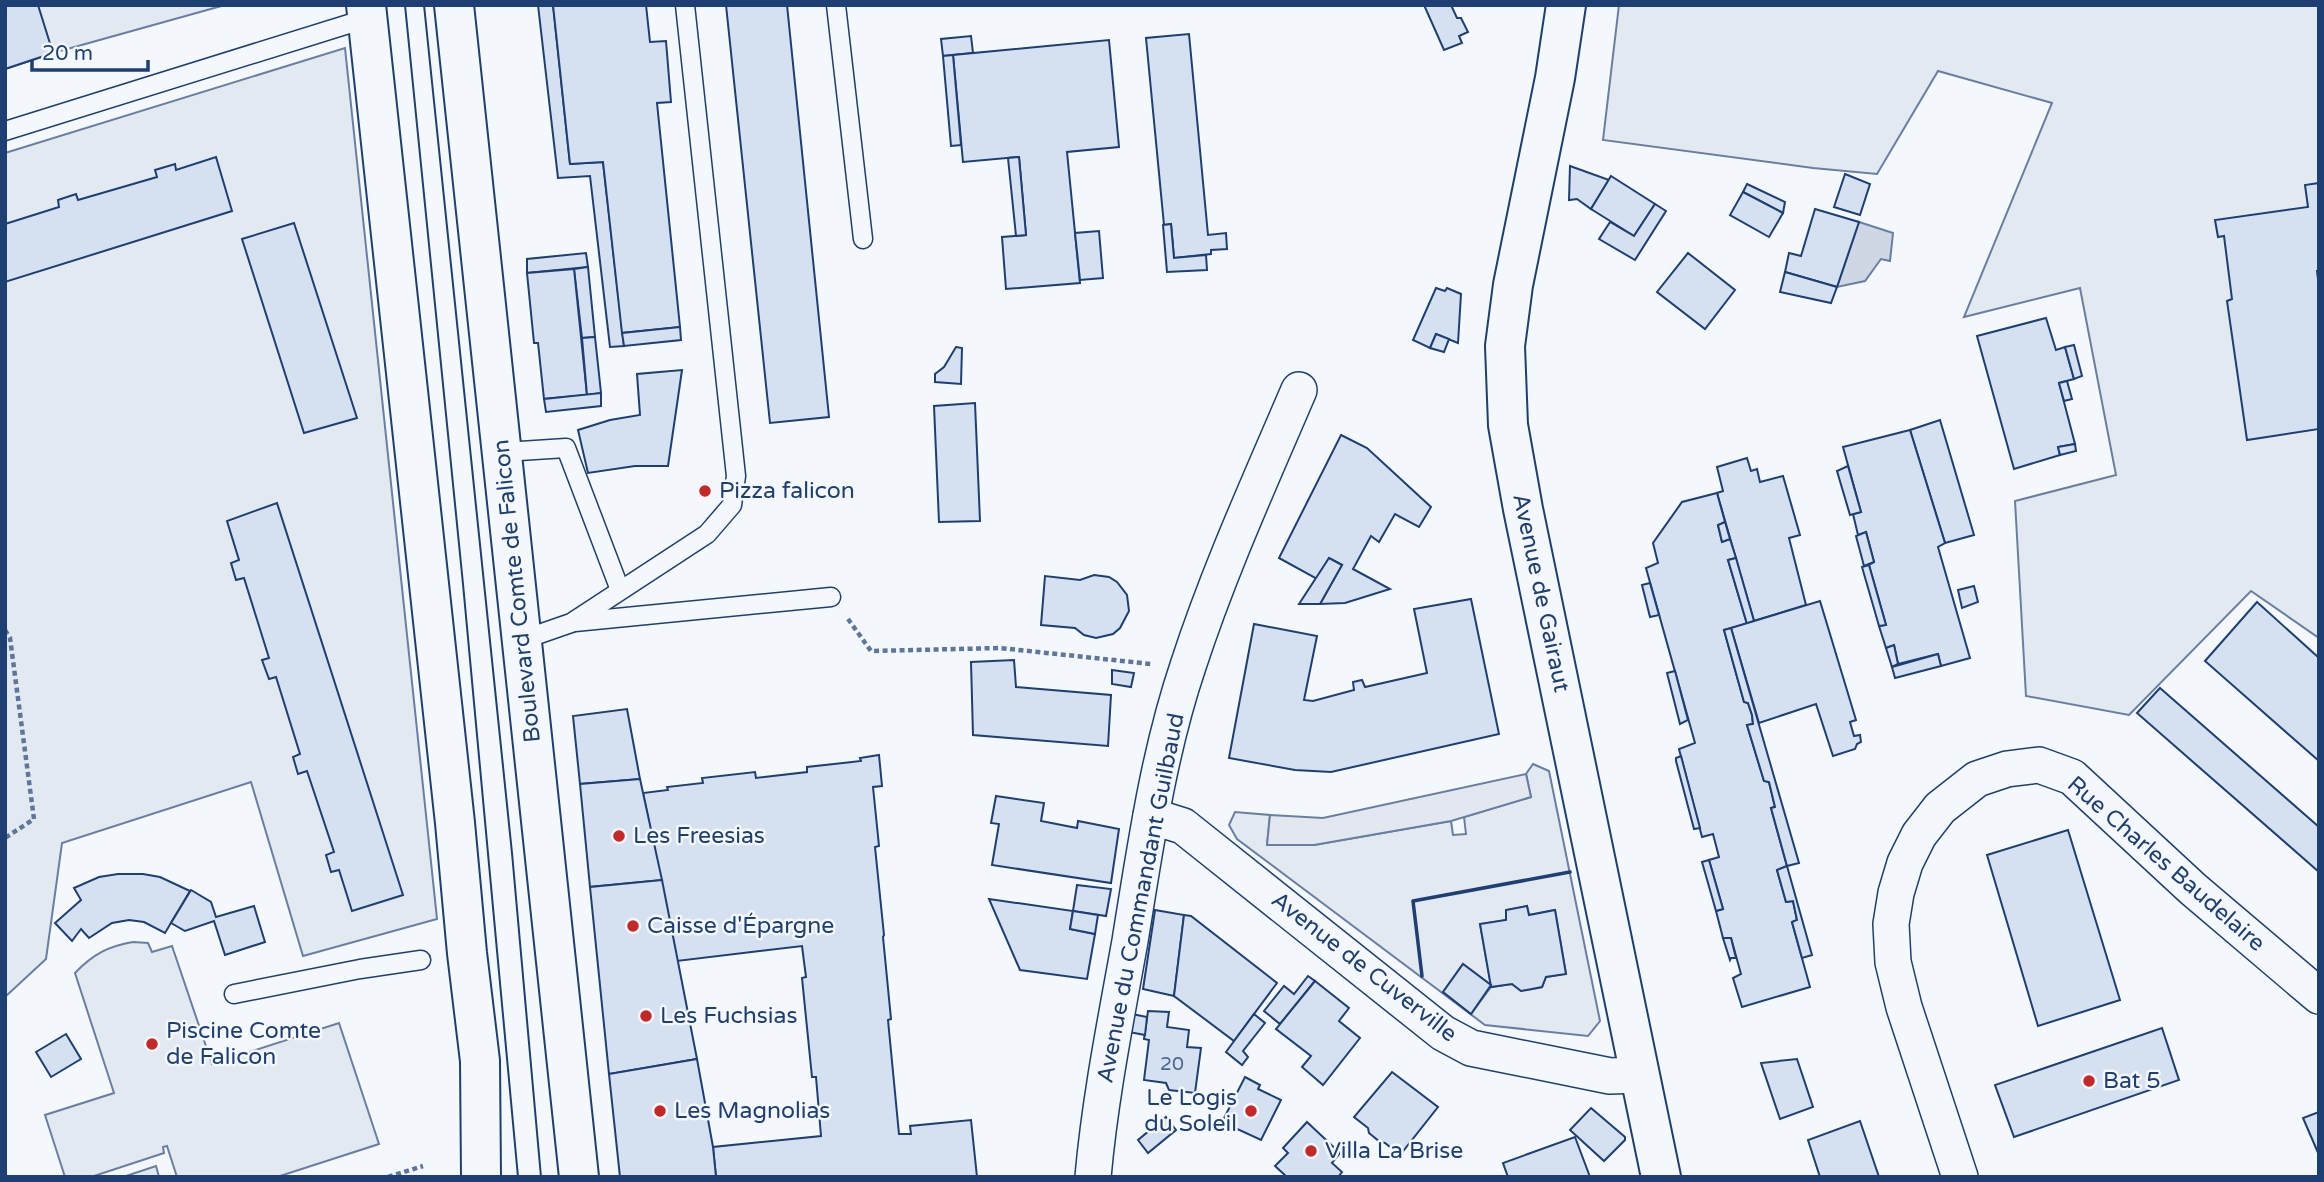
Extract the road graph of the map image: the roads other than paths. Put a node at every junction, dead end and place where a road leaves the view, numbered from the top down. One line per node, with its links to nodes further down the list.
1 (454, 5): 9 (main road, Boulevard Comte de Falicon)
2 (685, 5): 10 (lane)
3 (836, 5): 7 (lane)
4 (1566, 5): 18 (main road, Avenue de Gairaut)
5 (367, 12): 6 (lane); 20 (main road)
6 (5, 131)
7 (863, 239)
8 (1299, 390): 14 (street, Avenue du Commandant Guilbaud)
9 (503, 452): 10 (lane); 13 (main road, Boulevard Comte de Falicon)
10 (620, 590): 12 (lane)
11 (831, 597): 12 (lane)
12 (571, 622): 13 (lane)
13 (522, 640): 21 (main road, Boulevard Comte de Falicon)
14 (1151, 816): 18 (street, Avenue de Cuverville); 19 (street, Avenue du Commandant Guilbaud)
15 (421, 960): 16 (lane)
16 (233, 994)
17 (2319, 996): 23 (street, Rue Charles Baudelaire)
18 (1639, 1076): 22 (main road, Avenue de Gairaut)
19 (1100, 1172)
20 (481, 1177)
21 (579, 1177)
22 (1661, 1177)
23 (1960, 1177)

